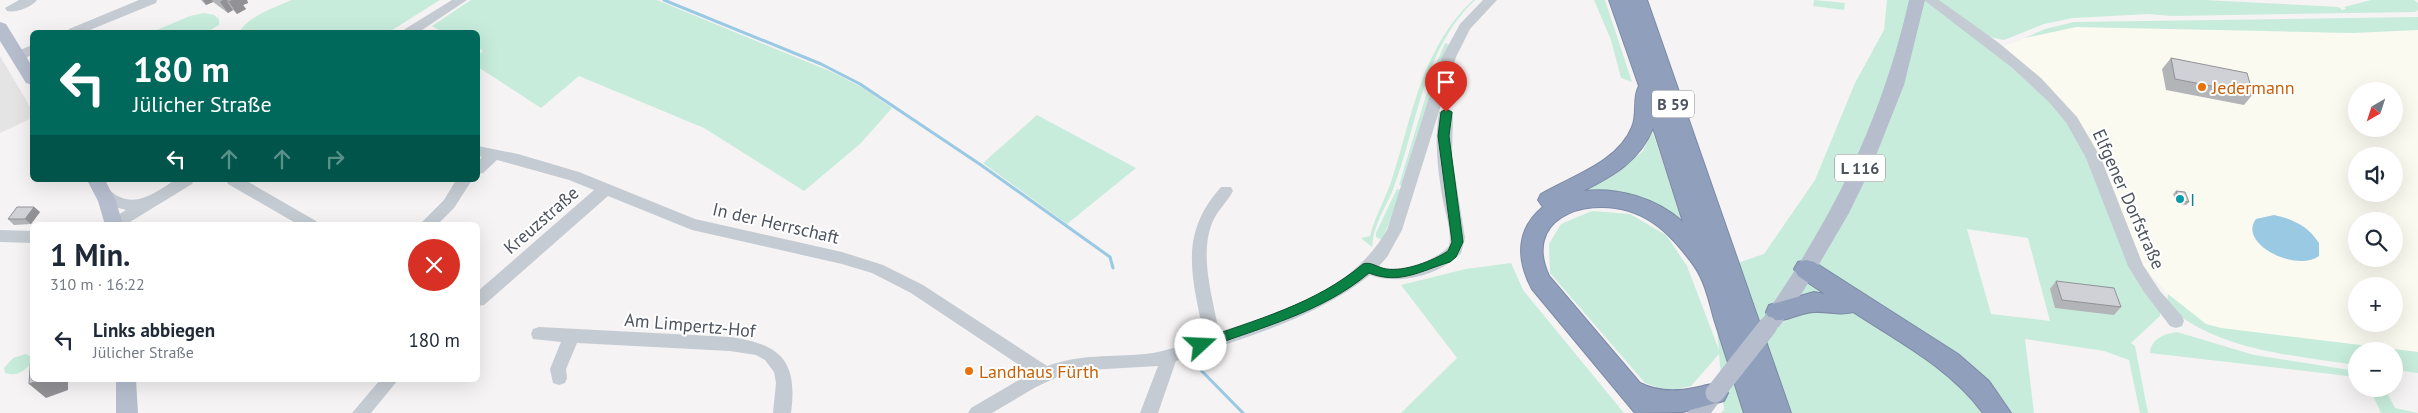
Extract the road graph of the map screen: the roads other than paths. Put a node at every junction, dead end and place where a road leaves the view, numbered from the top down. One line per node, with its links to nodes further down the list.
1 (31, 0): 8 (street)
2 (151, 0): 9 (street)
3 (461, 0): 10 (street)
4 (1491, 0): 32 (street)
5 (1619, 0): 14 (highway, B 59)
6 (1637, 0): 43 (highway, B 59)
7 (1921, 2): 34 (main road, L 116); 38 (street, Elfgener Dorfstraße)
8 (14, 7)
9 (79, 30)
10 (413, 30)
11 (2, 35): 12 (main road)
12 (25, 53): 13 (main road)
13 (30, 72)
14 (1647, 82): 33 (highway, B 59); 55 (highway)
15 (1446, 112): 32 (street)
16 (480, 151): 17 (street, In der Herrschaft)
17 (494, 154): 18 (street); 23 (street, In der Herrschaft)
18 (480, 167)
19 (184, 182): 25 (street)
20 (236, 182): 28 (street)
21 (463, 182): 29 (street)
22 (100, 186): 25 (street); 26 (main road)
23 (607, 188): 35 (street, Kreuzstraße); 44 (street, In der Herrschaft)
24 (1226, 191): 41 (street)
25 (164, 195): 27 (street)
26 (113, 222)
27 (119, 222)
28 (306, 222)
29 (430, 222)
30 (0, 236): 31 (street)
31 (30, 237)
32 (1369, 266): 41 (street)
33 (1711, 272): 48 (highway); 58 (highway, B 59)
34 (1804, 273): 36 (highway); 37 (main road, L 116); 62 (highway)
35 (480, 298)
36 (1845, 306): 37 (highway); 61 (highway)
37 (1773, 319): 49 (main road, L 116, bridge)
38 (2176, 321)
39 (539, 334): 40 (street, Am Limpertz-Hof)
40 (572, 336): 45 (street); 52 (street, Am Limpertz-Hof)
41 (1213, 340): 42 (street)
42 (1170, 356): 44 (street); 54 (street)
43 (1760, 360): 59 (highway, B 59); 60 (highway)
44 (1046, 374): 53 (street)
45 (559, 378)
46 (126, 382): 50 (main road)
47 (388, 382): 51 (street)
48 (1628, 389): 49 (highway); 56 (highway)
49 (1715, 393): 57 (main road, L 116)
50 (127, 413)
51 (361, 413)
52 (782, 413)
53 (978, 413)
54 (1149, 413)
55 (1634, 413)
56 (1650, 413)
57 (1698, 413)
58 (1757, 413)
59 (1778, 413)
60 (1788, 413)
61 (1983, 413)
62 (1998, 413)

